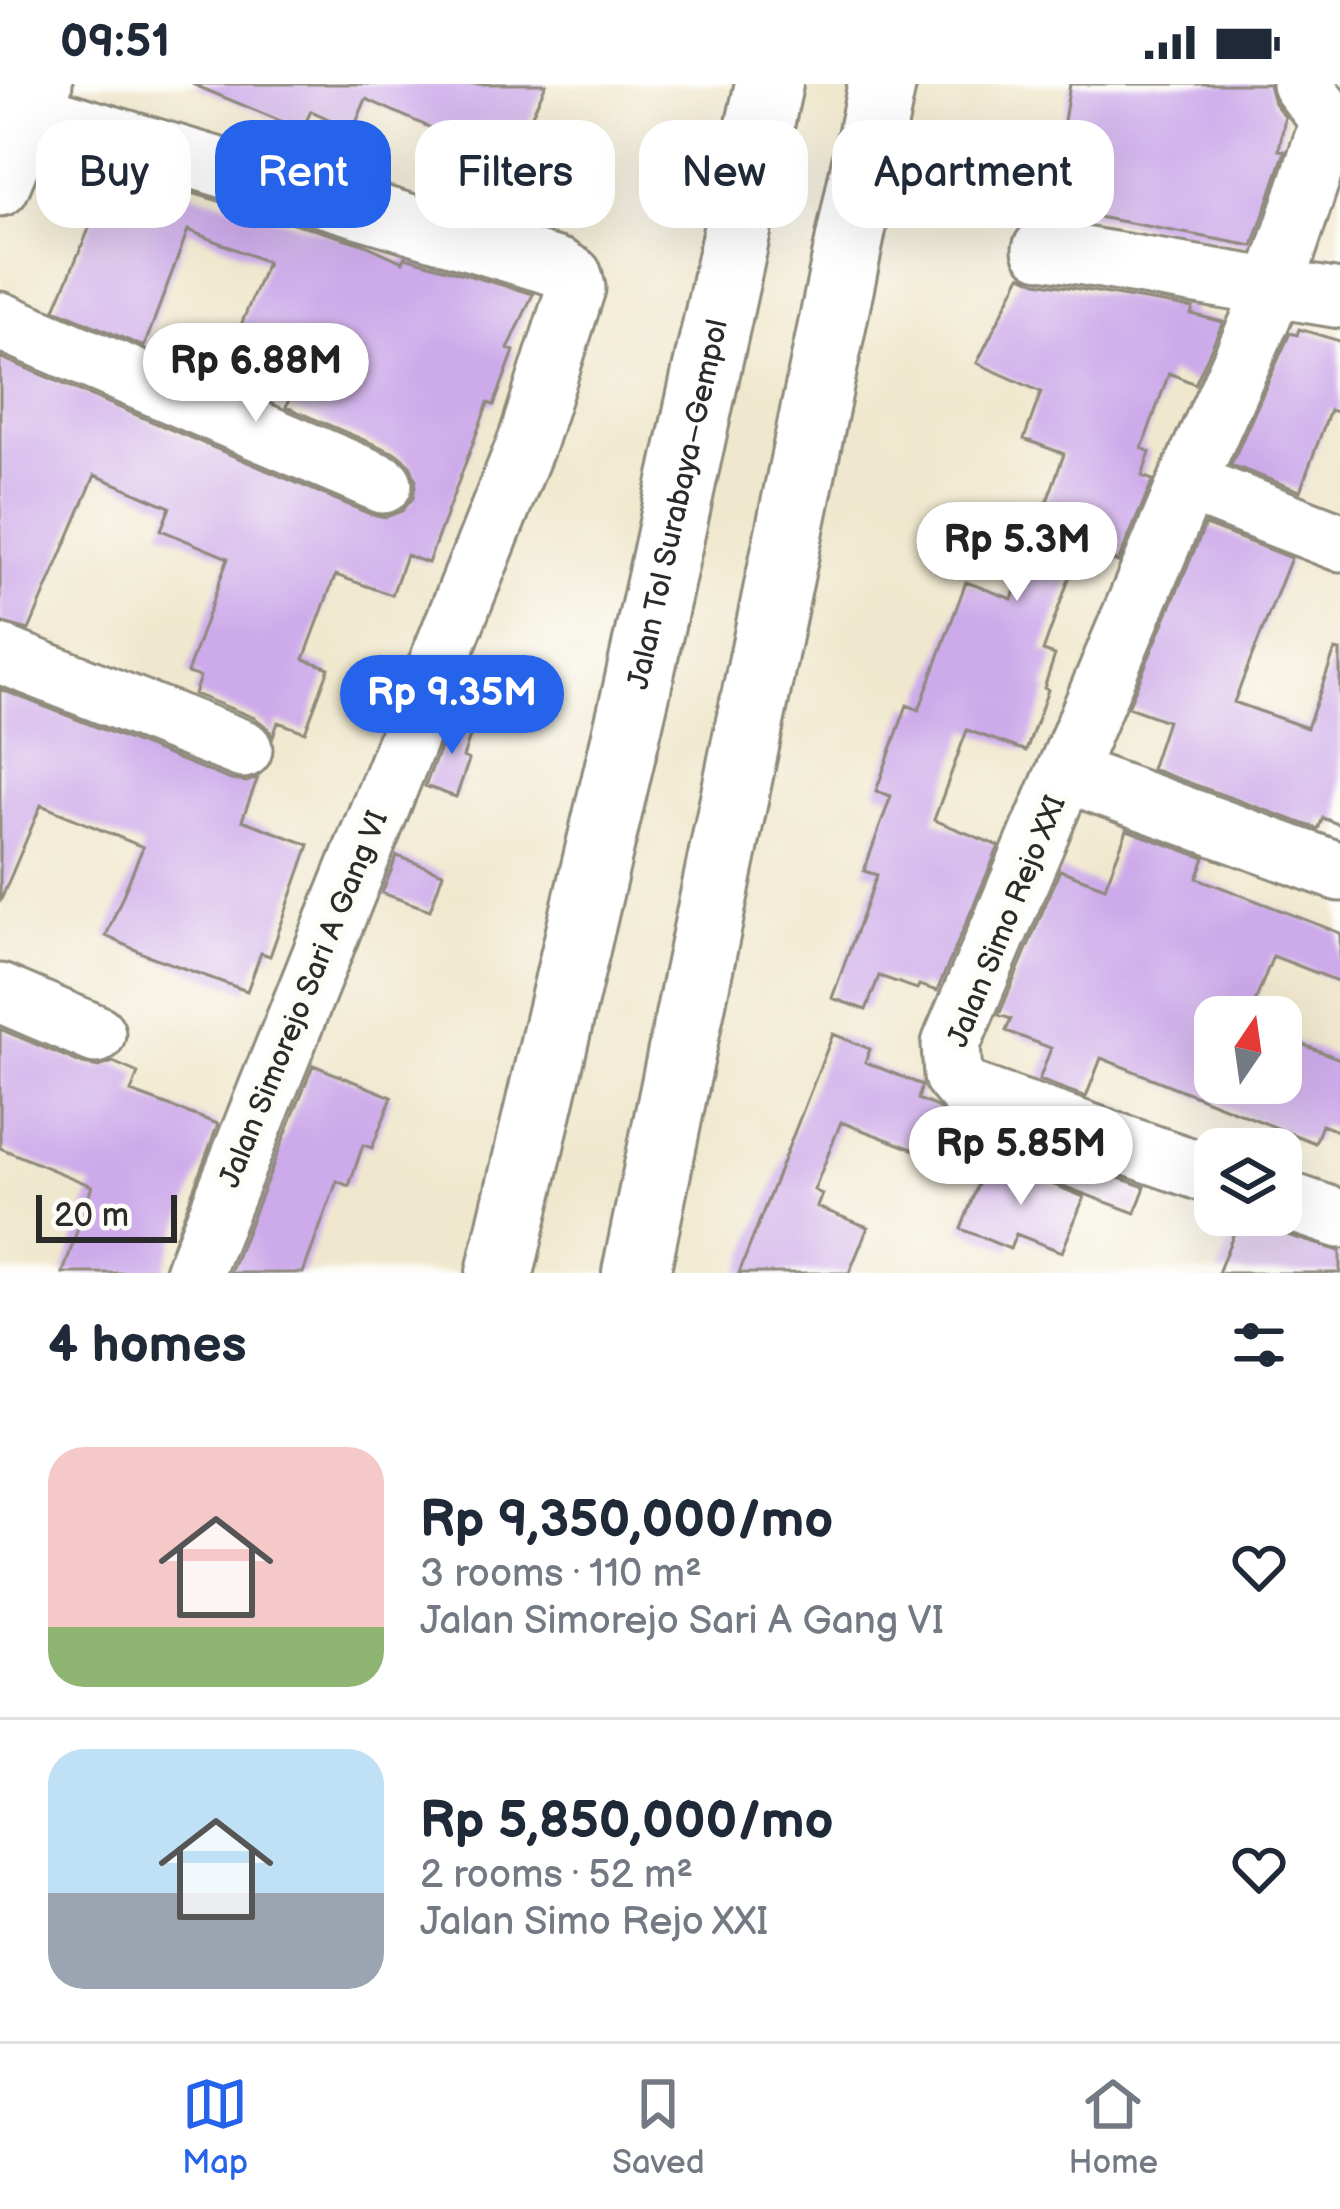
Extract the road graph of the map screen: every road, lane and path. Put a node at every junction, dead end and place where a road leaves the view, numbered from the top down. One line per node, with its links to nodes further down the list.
1 (770, 84): 23 (highway, Jalan Tol Surabaya–Gempol)
2 (882, 84): 24 (highway)
3 (1301, 84): 7 (street, Jalan Simo Rejo XXI)
4 (25, 100): 5 (street); 22 (street, Jalan Simorejo Sari A Gang VI)
5 (0, 187)
6 (1042, 249): 7 (street)
7 (1274, 289): 8 (street); 10 (street, Jalan Simo Rejo XXI)
8 (1340, 299)
9 (0, 321): 11 (street)
10 (1187, 482): 12 (street); 15 (street, Jalan Simo Rejo XXI)
11 (382, 484)
12 (1340, 542)
13 (0, 654): 14 (street)
14 (243, 749)
15 (1066, 772): 16 (street); 19 (street, Jalan Simo Rejo XXI)
16 (1340, 872)
17 (0, 993): 18 (street)
18 (97, 1034)
19 (1194, 1169)
20 (1302, 1206): 21 (street)
21 (1340, 1219)
22 (194, 1273)
23 (500, 1273)
24 (636, 1273)

